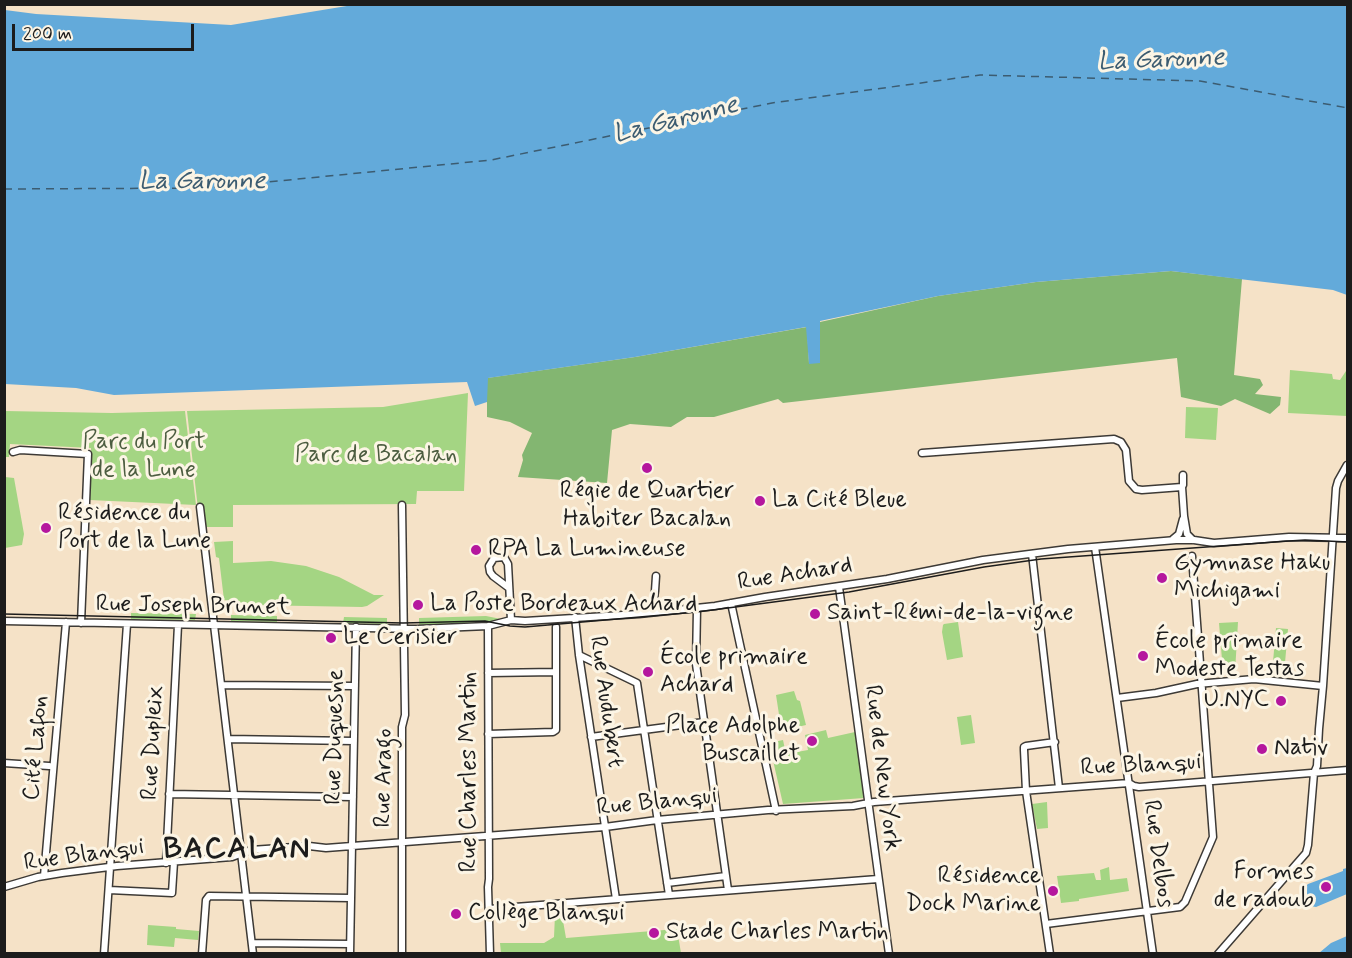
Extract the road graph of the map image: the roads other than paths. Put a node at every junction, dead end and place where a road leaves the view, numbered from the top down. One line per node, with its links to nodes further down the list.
1 (13, 452): 26 (street)
2 (922, 453): 5 (street)
3 (1347, 465): 9 (street)
4 (1183, 475): 5 (street)
5 (1182, 487): 8 (street)
6 (402, 505): 34 (street, Rue Arago)
7 (200, 507): 29 (street)
8 (1184, 516): 11 (street); 12 (street)
9 (1334, 537): 10 (street, Rue Achard); 12 (street, Rue Achard); 41 (street)
10 (1347, 538)
11 (1170, 540): 12 (street, Rue Achard); 13 (street, Rue Achard)
12 (1194, 540)
13 (1095, 547): 14 (street, Rue Achard); 42 (street, Rue Delbos)
14 (1032, 554): 17 (street, Rue Achard); 49 (street)
15 (1192, 556): 38 (street)
16 (656, 576): 21 (street)
17 (839, 587): 19 (street, Rue Achard); 61 (street, Rue de New York)
18 (509, 588): 18 (street); 23 (street)
19 (731, 603): 20 (street, Rue Achard); 62 (street)
20 (696, 609): 21 (street, Rue Achard); 43 (street)
21 (653, 612): 22 (street, Rue Achard)
22 (574, 617): 23 (street, Rue Achard); 35 (street, Rue Audubert)
23 (511, 620): 30 (street, Rue Achard)
24 (4, 621): 25 (street, Rue Joseph Brunet)
25 (66, 622): 26 (street, Rue Joseph Brunet); 73 (street, Cité Lafon)
26 (81, 623): 27 (street, Rue Joseph Brunet)
27 (127, 624): 28 (street, Rue Joseph Brunet); 72 (street)
28 (178, 625): 29 (street, Rue Joseph Brunet); 58 (street, Rue Dupleix)
29 (214, 625): 31 (street, Rue Joseph Brunet); 39 (street)
30 (488, 626): 34 (street, Rue Achard); 37 (street, Rue Charles Martin)
31 (356, 627): 33 (street, Rue Joseph Brunet); 40 (street, Rue Duquesne)
32 (556, 627): 36 (street)
33 (380, 628): 34 (street, Rue Achard)
34 (404, 628): 67 (street, Rue Arago)
35 (579, 655): 44 (street); 46 (street, Rue Audubert)
36 (556, 672): 37 (street); 45 (street)
37 (488, 673): 45 (street, Rue Charles Martin)
38 (1201, 683): 41 (street); 42 (street); 54 (street)
39 (222, 685): 40 (street); 47 (street)
40 (355, 686): 48 (street, Rue Duquesne)
41 (1323, 686): 53 (street)
42 (1117, 698): 55 (street, Rue Delbos)
43 (704, 722): 44 (street); 63 (street)
44 (644, 730): 46 (street); 64 (street)
45 (488, 734): 66 (street, Rue Charles Martin)
46 (591, 737): 65 (street, Rue Audubert)
47 (228, 740): 48 (street); 59 (street)
48 (354, 741): 60 (street, Rue Duquesne)
49 (1055, 742): 56 (street); 57 (street)
50 (4, 763): 51 (street)
51 (49, 766)
52 (1347, 770): 53 (street, Rue Blanqui)
53 (1314, 773): 54 (street, Rue Blanqui); 98 (street)
54 (1209, 781): 55 (street, Rue Blanqui); 85 (street)
55 (1129, 783): 56 (street, Rue Blanqui); 85 (street, Rue Delbos)
56 (1059, 788): 57 (street, Rue Blanqui)
57 (1026, 790): 61 (street, Rue Blanqui); 86 (street)
58 (169, 794): 59 (street); 70 (street, Rue Dupleix)
59 (234, 795): 60 (street); 69 (street)
60 (353, 797): 68 (street, Rue Duquesne)
61 (869, 803): 62 (street, Rue Blanqui); 75 (street, Rue de New York)
62 (776, 811): 63 (street, Rue Blanqui)
63 (718, 814): 64 (street, Rue Blanqui); 74 (street)
64 (657, 820): 65 (street, Rue Blanqui); 76 (street)
65 (605, 827): 66 (street, Rue Blanqui); 83 (street, Rue Audubert)
66 (489, 836): 67 (street, Rue Blanqui); 84 (street, Rue Charles Martin)
67 (402, 843): 68 (street, Rue Blanqui); 93 (street, Rue Arago)
68 (352, 846): 69 (street, Rue Blanqui); 82 (street, Rue Duquesne)
69 (241, 854): 71 (street, Rue Blanqui); 81 (street)
70 (166, 862): 71 (street, Rue Blanqui); 72 (street, Rue Blanqui)
71 (174, 862): 78 (street)
72 (110, 867): 73 (street, Rue Blanqui); 78 (street)
73 (44, 876): 77 (street, Rue Blanqui)
74 (726, 876): 76 (street); 79 (street)
75 (878, 879): 79 (street); 95 (street, Rue de New York)
76 (667, 883): 80 (street)
77 (4, 887)
78 (109, 890): 89 (street)
79 (728, 890): 80 (street)
80 (669, 895): 83 (street)
81 (246, 897): 82 (street); 87 (street); 90 (street)
82 (351, 898): 88 (street, Rue Duquesne)
83 (616, 899): 84 (street)
84 (489, 909): 94 (street, Rue Charles Martin)
85 (1147, 910): 86 (street); 97 (street, Rue Delbos)
86 (1046, 924): 96 (street)
87 (252, 943): 88 (street); 91 (street)
88 (350, 944): 92 (street, Rue Duquesne)
89 (104, 954)
90 (202, 954)
91 (253, 954)
92 (350, 954)
93 (402, 954)
94 (490, 954)
95 (889, 954)
96 (1050, 954)
97 (1153, 954)
98 (1218, 954)

